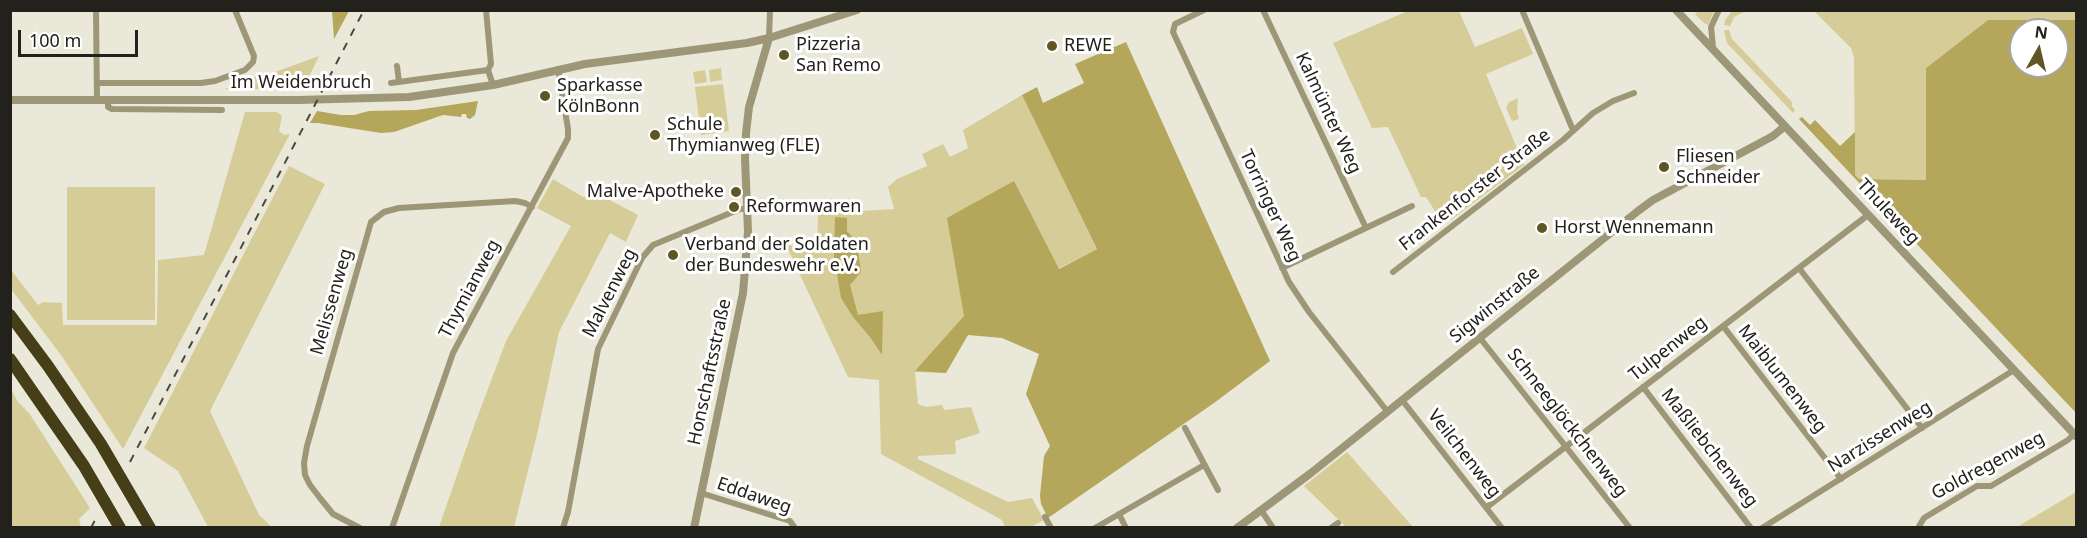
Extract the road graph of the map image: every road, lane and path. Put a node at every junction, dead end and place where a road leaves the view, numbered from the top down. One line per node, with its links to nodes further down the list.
1 (96, 10): 17 (street)
2 (235, 10): 17 (street)
3 (486, 10): 15 (street)
4 (770, 10): 11 (street, Honschaftsstraße)
5 (857, 10): 11 (street, Im Weidenbruch)
6 (1204, 10): 32 (street, Torringer Weg)
7 (1263, 10): 31 (street, Kalmünter Weg)
8 (1522, 10): 26 (street, Frankenforster Straße)
9 (1719, 10): 12 (street)
10 (1682, 12): 12 (street, Thuleweg)
11 (769, 38): 14 (street, Im Weidenbruch); 29 (street, Honschaftsstraße)
12 (1713, 51): 25 (street, Thuleweg)
13 (397, 66): 16 (street, Im Weidenbruch)
14 (558, 69): 19 (street, Im Weidenbruch); 28 (street, Thymianweg)
15 (488, 70): 16 (street, Im Weidenbruch); 19 (street)
16 (399, 82): 18 (street, Im Weidenbruch)
17 (97, 83): 22 (street)
18 (391, 83)
19 (493, 86): 23 (street, Im Weidenbruch)
20 (1634, 93): 26 (street, Frankenforster Straße)
21 (10, 100): 22 (street, Im Weidenbruch)
22 (97, 100): 23 (street, Im Weidenbruch)
23 (108, 100): 24 (street, Im Weidenbruch)
24 (222, 110)
25 (1785, 126): 30 (street, Thuleweg); 37 (street, Sigwinstraße)
26 (1573, 130): 34 (street, Frankenforster Straße)
27 (1412, 206): 31 (street)
28 (532, 207): 58 (street, Melissenweg); 59 (street, Thymianweg)
29 (748, 209): 50 (street, Honschaftsstraße); 60 (street, Malvenweg)
30 (1868, 215): 33 (street, Tulpenweg); 39 (street, Thuleweg)
31 (1365, 228): 32 (street)
32 (1282, 268): 42 (street, Torringer Weg)
33 (1798, 268): 36 (street, Tulpenweg); 44 (street)
34 (1394, 272)
35 (10, 315): 57 (highway)
36 (1723, 326): 40 (street, Tulpenweg); 48 (street, Maiblumenweg)
37 (1480, 338): 41 (street, Sigwinstraße); 46 (street, Schneeglöckchenweg)
38 (10, 359): 56 (highway)
39 (2014, 370): 44 (street, Narzissenweg); 45 (street, Thuleweg)
40 (1643, 387): 46 (street, Tulpenweg); 71 (street, Maßliebchenweg)
41 (1402, 400): 42 (street, Sigwinstraße); 51 (street, Veilchenweg)
42 (1387, 411): 52 (street, Sigwinstraße)
43 (1185, 428): 47 (street)
44 (1922, 428): 48 (street, Narzissenweg)
45 (2075, 435): 73 (street, Goldregenweg)
46 (1566, 446): 51 (street, Tulpenweg); 70 (street, Schneeglöckchenweg)
47 (1204, 465): 49 (street); 53 (street)
48 (1840, 479): 72 (street, Narzissenweg)
49 (1218, 490)
50 (701, 493): 61 (street, Honschaftsstraße); 62 (street, Eddaweg)
51 (1486, 507): 69 (street, Veilchenweg)
52 (1261, 510): 66 (street, Sigwinstraße); 67 (street)
53 (1119, 514): 64 (street); 65 (street)
54 (1045, 517): 63 (street)
55 (1338, 523): 68 (street)
56 (120, 528)
57 (150, 528)
58 (360, 528)
59 (392, 528)
60 (563, 528)
61 (694, 528)
62 (795, 528)
63 (1051, 528)
64 (1095, 528)
65 (1126, 528)
66 (1238, 528)
67 (1272, 528)
68 (1331, 528)
69 (1503, 528)
70 (1629, 528)
71 (1751, 528)
72 (1761, 528)
73 (1918, 528)

